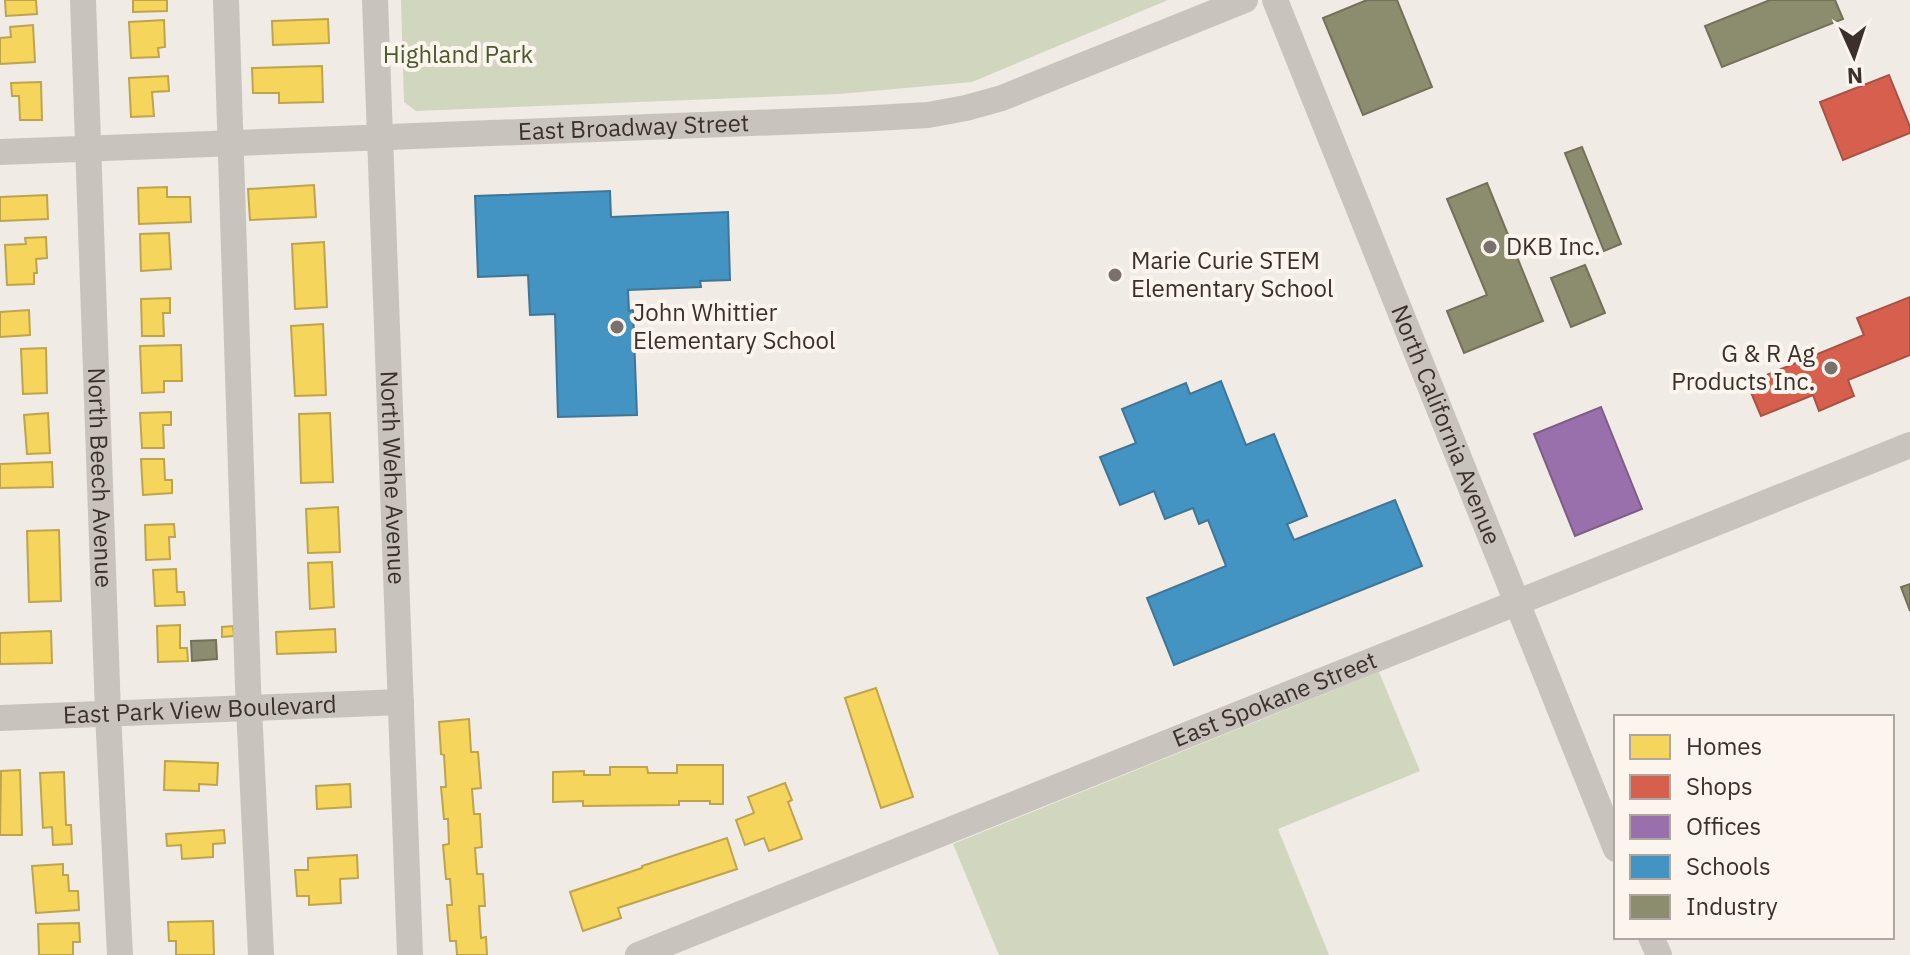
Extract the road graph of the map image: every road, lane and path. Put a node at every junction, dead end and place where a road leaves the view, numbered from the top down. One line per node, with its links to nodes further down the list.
1 (83, 0): 8 (street, North Beech Avenue)
2 (226, 0): 7 (street)
3 (375, 0): 6 (street, North Wehe Avenue)
4 (1245, 0): 6 (street, East Broadway Street)
5 (1275, 0): 11 (street, North California Avenue)
6 (380, 137): 7 (street, East Broadway Street); 12 (street, North Wehe Avenue)
7 (231, 143): 8 (street, East Broadway Street); 13 (street)
8 (88, 148): 9 (street, East Broadway Street); 14 (street, North Beech Avenue)
9 (0, 152)
10 (1910, 445): 11 (street, East Spokane Street)
11 (1517, 603): 16 (street, North California Avenue); 17 (street, East Spokane Street)
12 (401, 702): 13 (street, East Park View Boulevard); 20 (street, North Wehe Avenue)
13 (249, 708): 14 (street, East Park View Boulevard); 19 (street)
14 (108, 713): 15 (street, East Park View Boulevard); 18 (street, North Beech Avenue)
15 (0, 718)
16 (1614, 844)
17 (669, 949): 21 (street, East Spokane Street)
18 (120, 955)
19 (261, 955)
20 (410, 955)
21 (638, 955)

